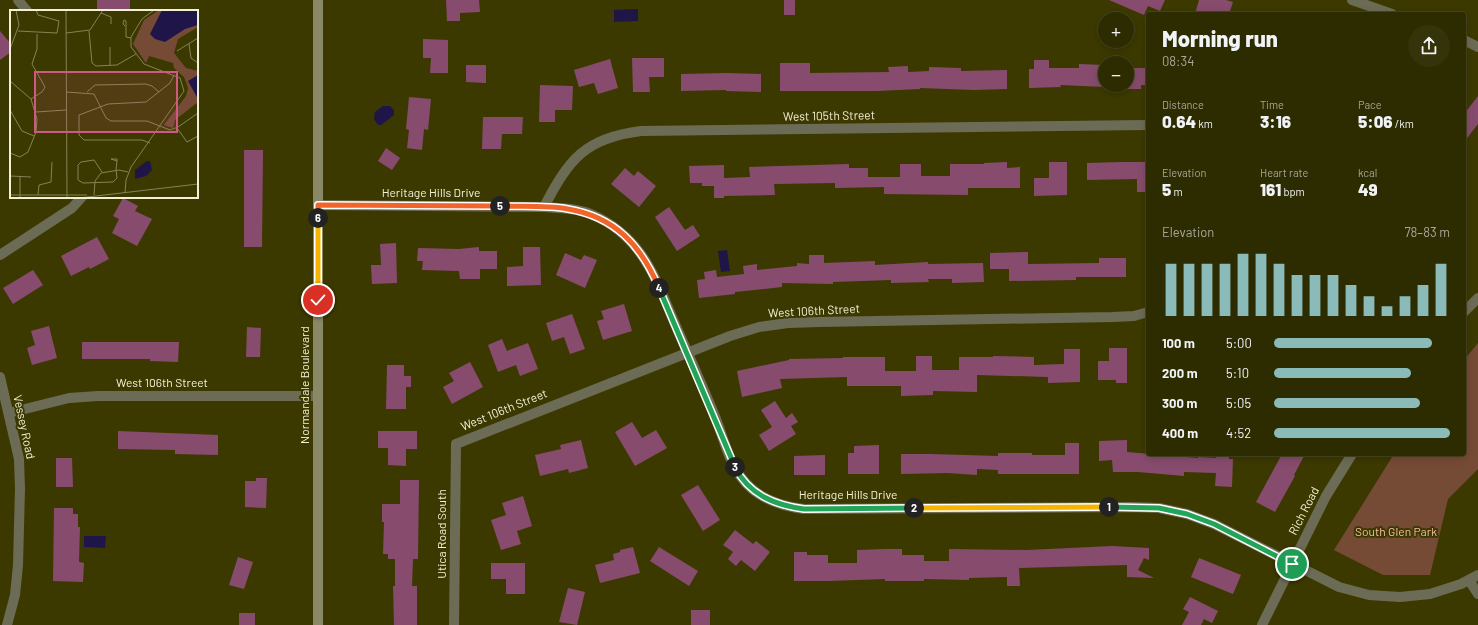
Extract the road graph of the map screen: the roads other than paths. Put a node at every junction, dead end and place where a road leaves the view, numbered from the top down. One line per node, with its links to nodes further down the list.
1 (318, 0): 8 (main road, Normandale Boulevard)
2 (1352, 0): 3 (street)
3 (1386, 12)
4 (1466, 41): 5 (street)
5 (1478, 47)
6 (1146, 125): 9 (street, West 105th Street)
7 (81, 198): 10 (street)
8 (318, 205): 9 (street, Heritage Hills Drive); 16 (main road, Normandale Boulevard)
9 (544, 207): 14 (street, Heritage Hills Drive)
10 (0, 255)
11 (1478, 298): 12 (street)
12 (1466, 310)
13 (1146, 313): 14 (street, West 106th Street)
14 (688, 353): 18 (street, West 106th Street); 20 (street, Heritage Hills Drive)
15 (0, 377): 17 (street, Vessey Road)
16 (318, 396): 17 (street, West 106th Street); 25 (main road, Normandale Boulevard)
17 (9, 412): 24 (street, Vessey Road)
18 (456, 444): 26 (street, Utica Road South)
19 (1351, 456): 20 (street, Rich Road)
20 (1292, 564): 22 (street, Heritage Hills Drive); 27 (street, Rich Road)
21 (1478, 575): 22 (street, Heritage Hills Drive)
22 (1468, 580): 23 (street)
23 (1478, 594)
24 (7, 625)
25 (318, 625)
26 (454, 625)
27 (1262, 625)

